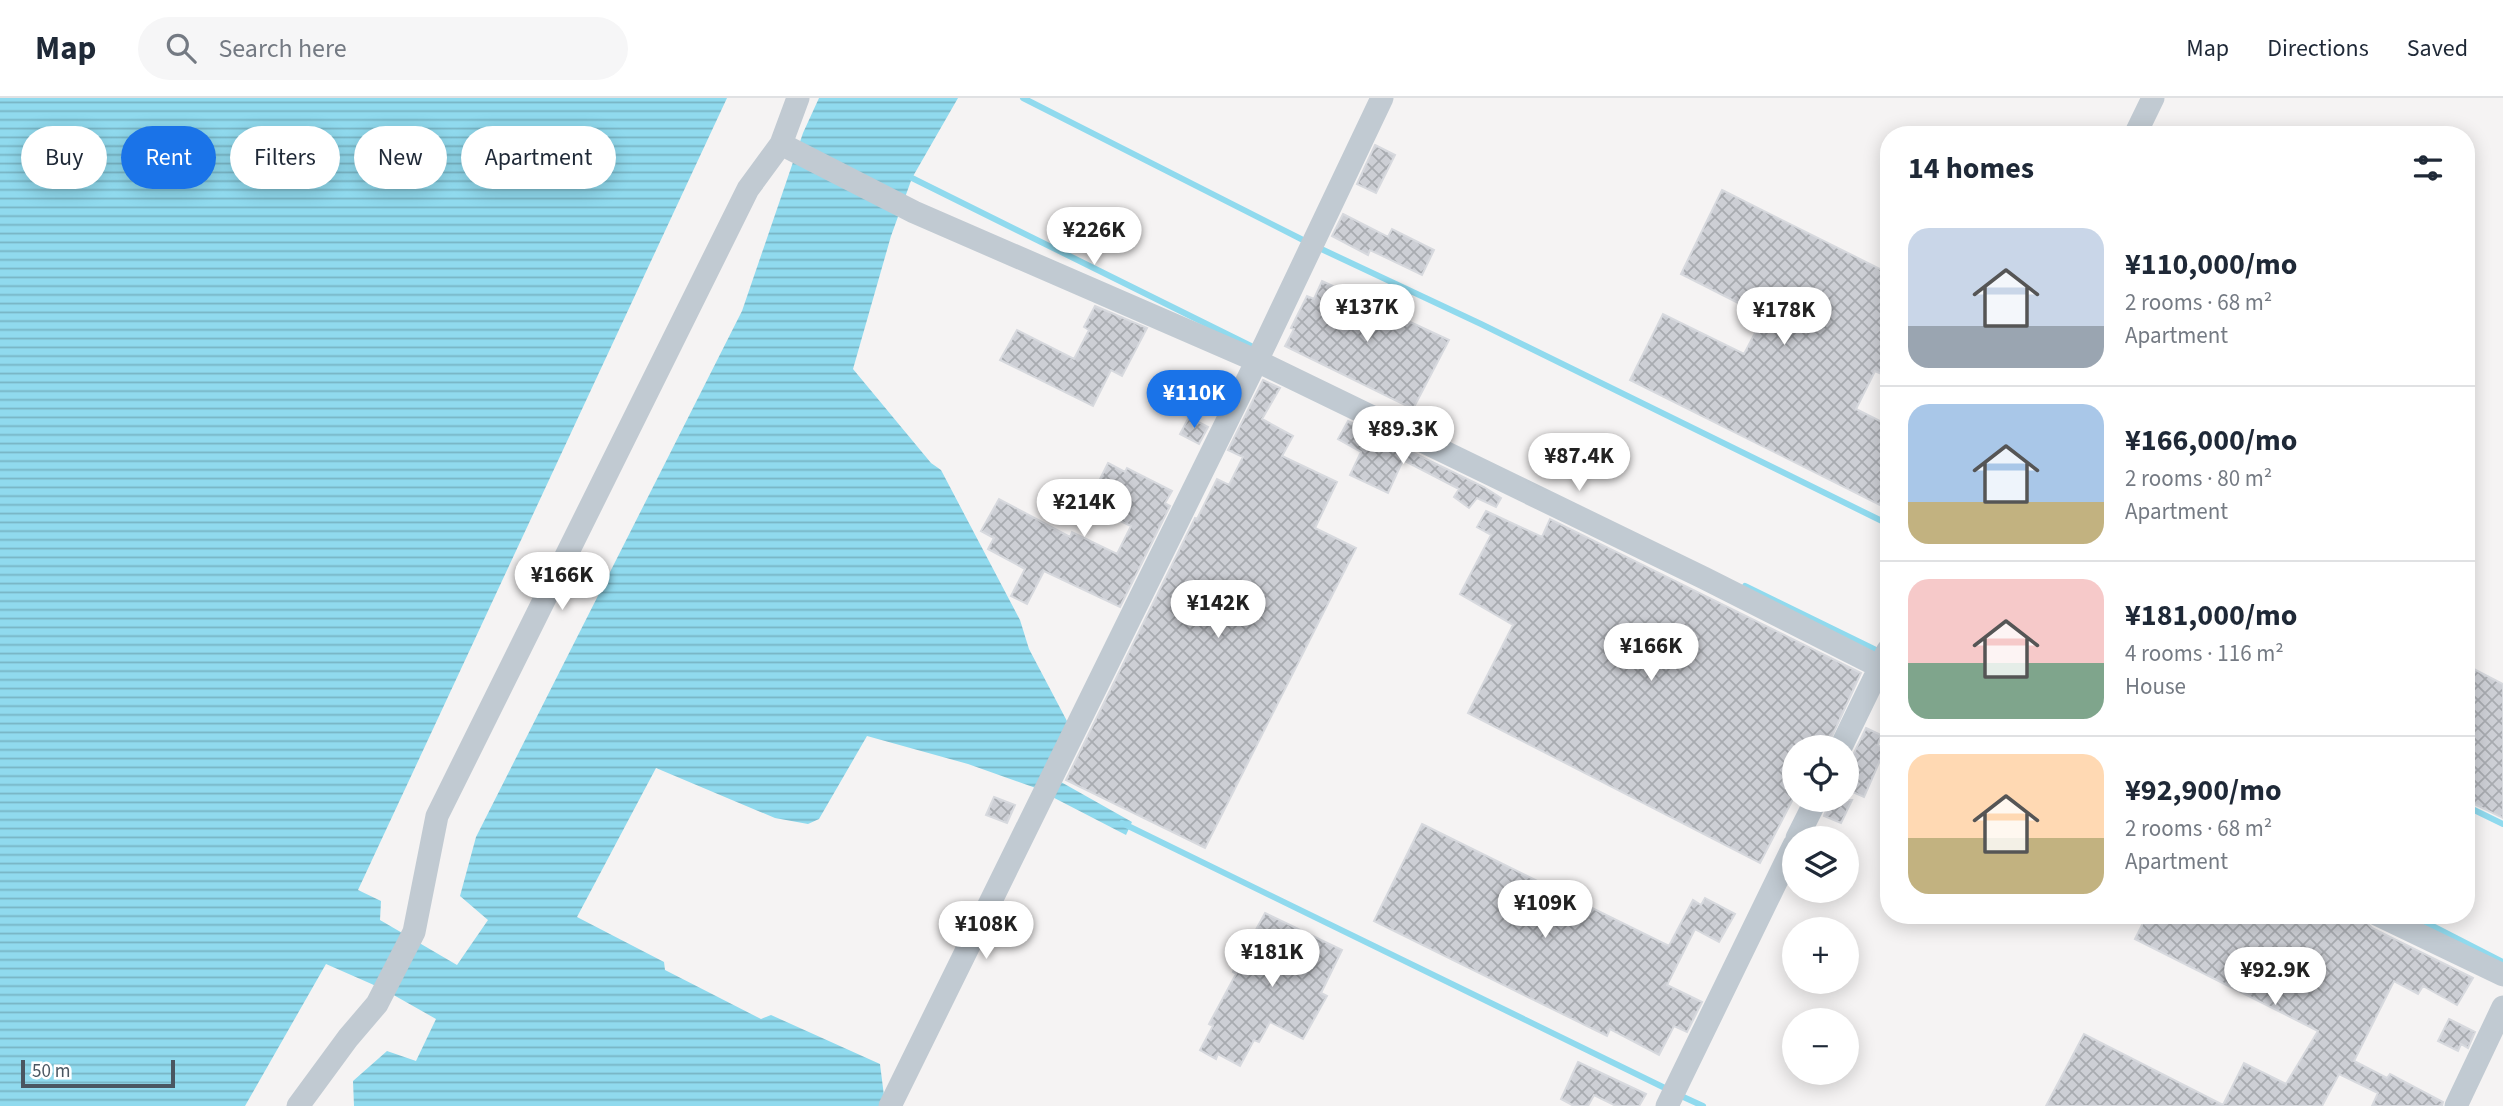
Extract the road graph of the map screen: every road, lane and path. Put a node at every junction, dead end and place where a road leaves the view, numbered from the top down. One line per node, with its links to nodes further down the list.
1 (798, 98): 5 (street)
2 (1382, 98): 6 (street)
3 (2152, 98): 4 (street)
4 (2139, 126)
5 (781, 144): 6 (street); 15 (street)
6 (1261, 351): 7 (street); 16 (street)
7 (1880, 661)
8 (1880, 673): 9 (street)
9 (1847, 735)
10 (1782, 870): 14 (street)
11 (2397, 924): 12 (street)
12 (2503, 975)
13 (2503, 1007): 17 (street)
14 (1671, 1098)
15 (299, 1106)
16 (890, 1106)
17 (2456, 1106)

